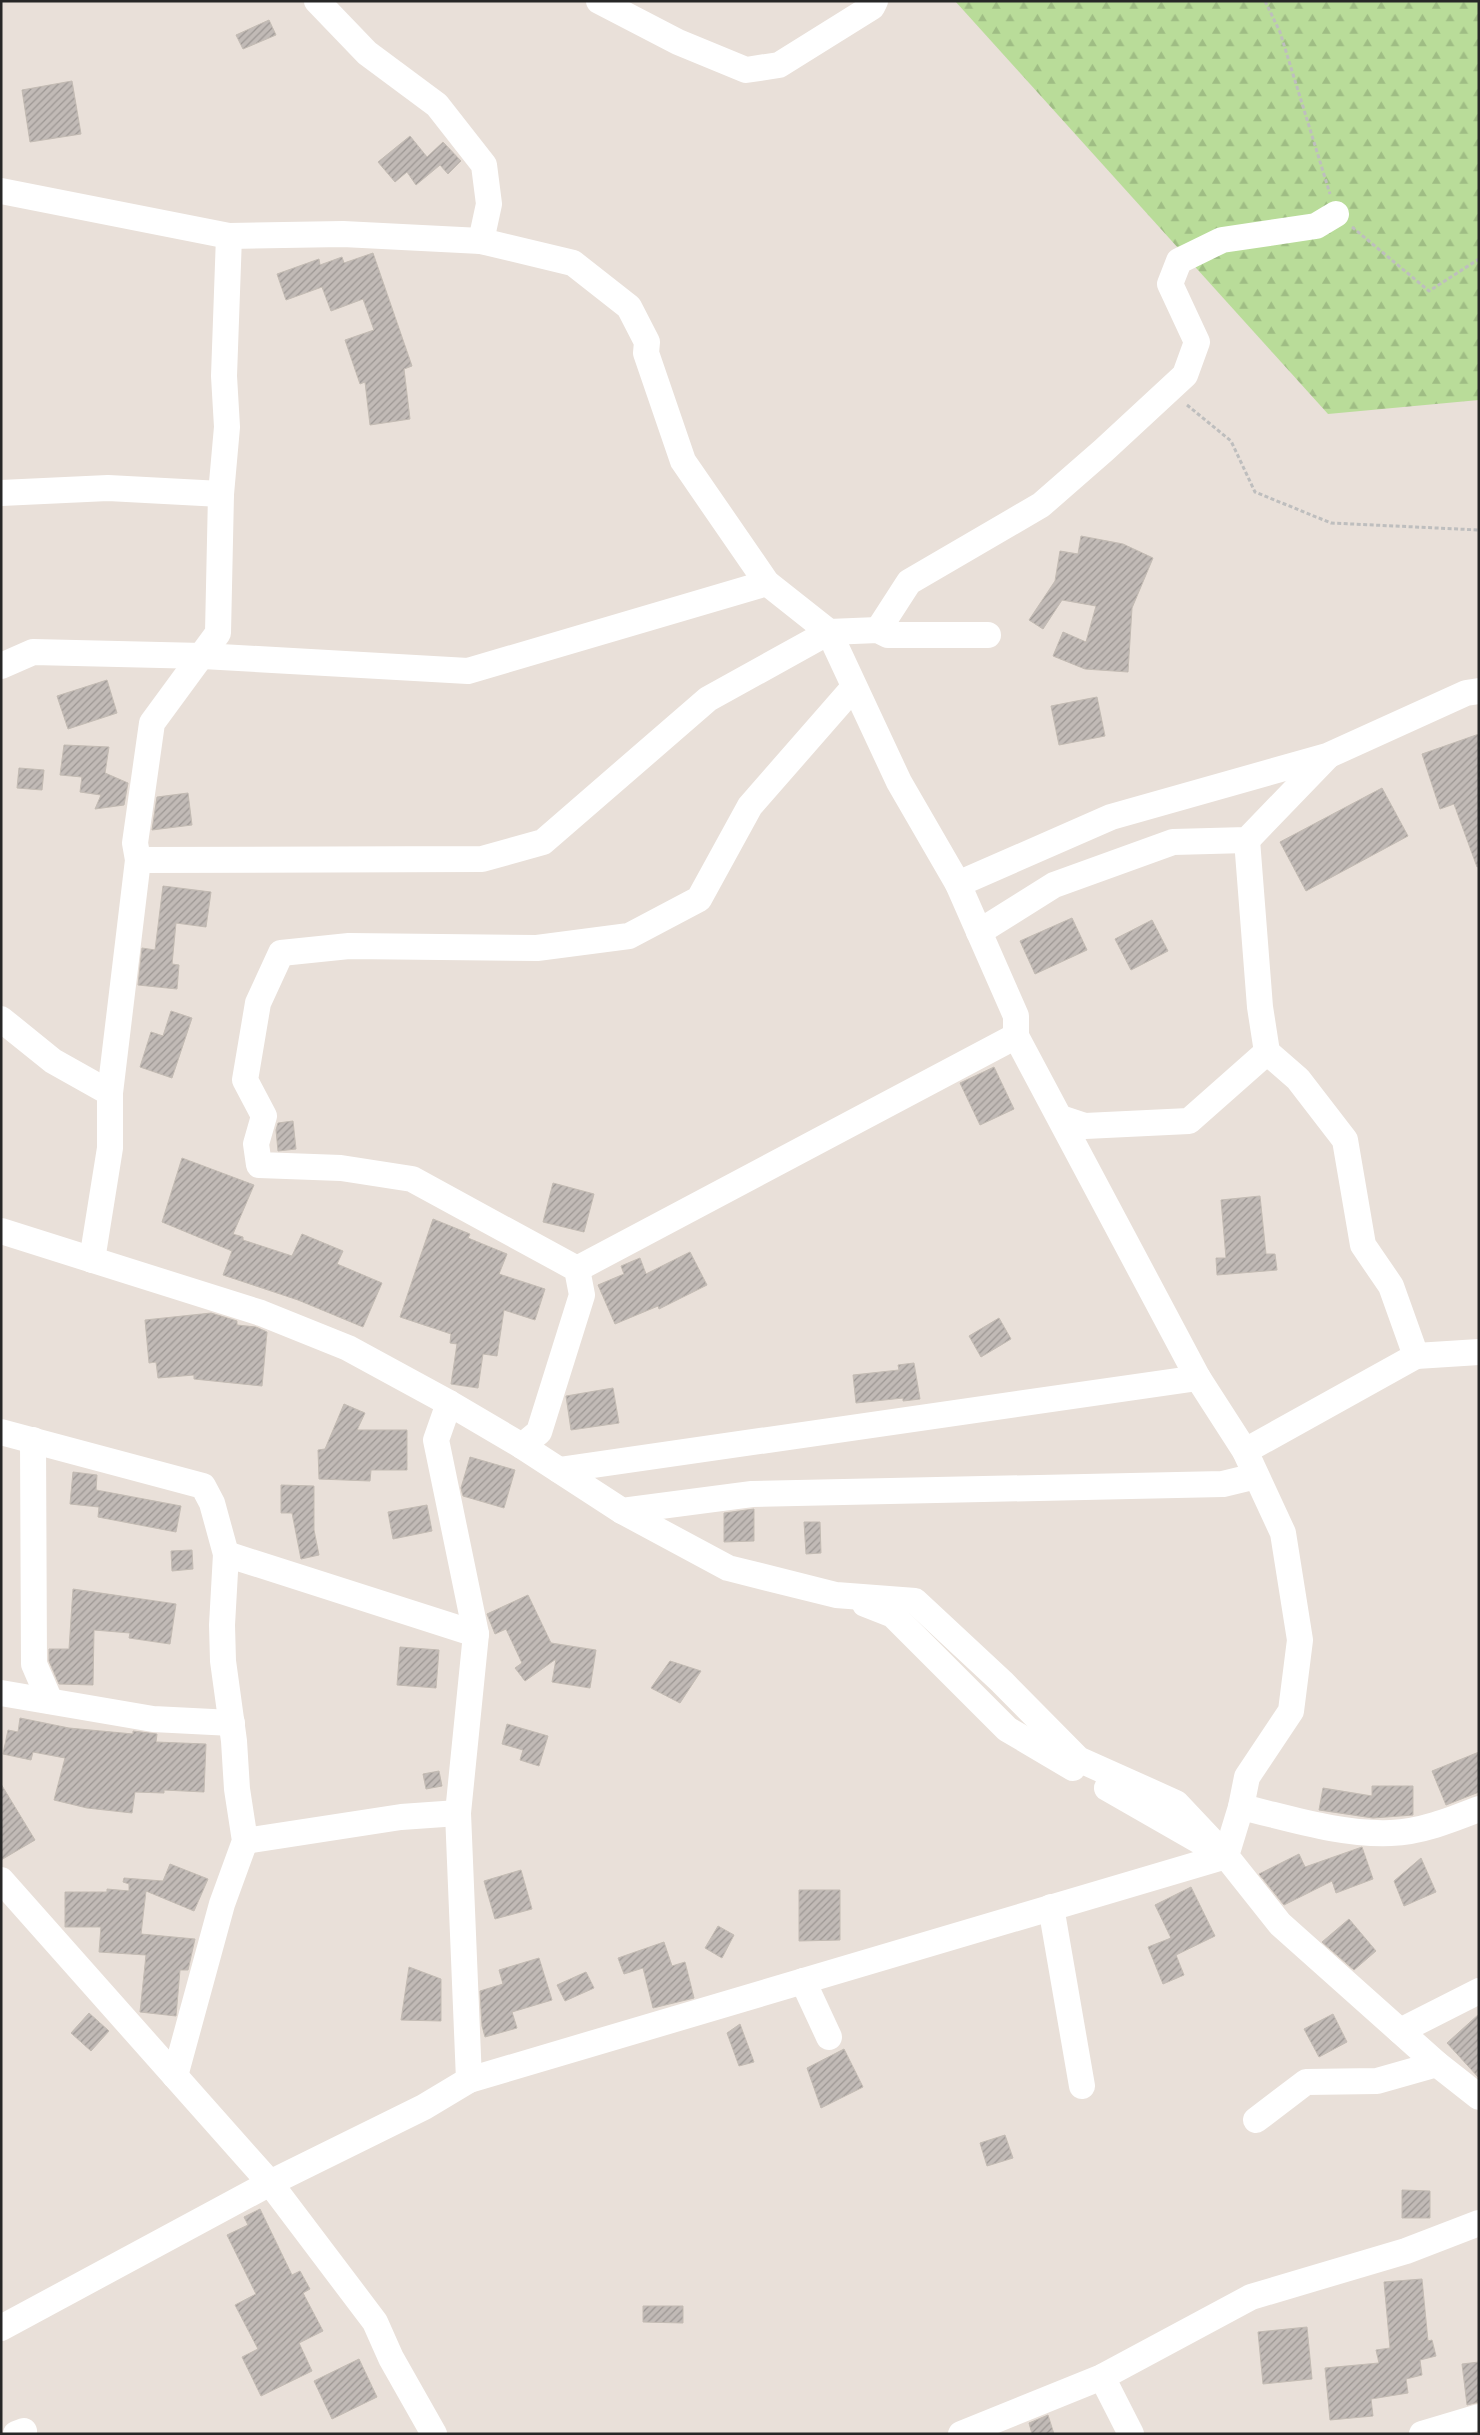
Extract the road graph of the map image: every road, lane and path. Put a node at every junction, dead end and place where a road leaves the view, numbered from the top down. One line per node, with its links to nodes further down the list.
1 (317, 1): 8 (street)
2 (599, 1): 3 (street)
3 (875, 1)
4 (1265, 1): 6 (path)
5 (1, 192): 7 (street)
6 (1336, 214): 9 (path); 15 (street)
7 (230, 236): 8 (street); 12 (street)
8 (481, 241): 14 (street)
9 (1479, 259)
10 (1180, 407): 13 (path)
11 (1, 493): 12 (street)
12 (221, 494): 18 (street)
13 (1479, 530)
14 (767, 583): 16 (street); 18 (street)
15 (878, 630): 16 (street); 17 (street)
16 (829, 632): 20 (street); 24 (street)
17 (988, 636)
18 (203, 656): 19 (street); 24 (street)
19 (1, 666)
20 (854, 686): 25 (street); 34 (street)
21 (1479, 691): 22 (street)
22 (1327, 756): 23 (street); 25 (street)
23 (1246, 840): 26 (street); 29 (street)
24 (138, 860): 30 (street)
25 (958, 884): 26 (street)
26 (979, 932): 28 (street)
27 (1, 1019): 30 (street)
28 (1016, 1036): 31 (street); 34 (street)
29 (1267, 1052): 31 (street); 36 (street)
30 (110, 1093): 33 (street)
31 (1061, 1118): 37 (street)
32 (1, 1231): 33 (street)
33 (92, 1260): 38 (street)
34 (577, 1269): 41 (street)
35 (1479, 1352): 36 (street)
36 (1416, 1356): 42 (street)
37 (1198, 1378): 42 (street); 43 (street)
38 (449, 1403): 41 (street); 47 (street)
39 (1, 1432): 40 (street)
40 (33, 1440): 46 (street); 49 (street)
41 (522, 1446): 43 (street)
42 (1245, 1451): 44 (street)
43 (559, 1470): 45 (street)
44 (1256, 1476): 45 (street); 51 (street)
45 (622, 1511): 55 (street)
46 (226, 1554): 47 (street); 50 (street)
47 (476, 1634): 53 (street)
48 (1, 1693): 49 (street)
49 (50, 1701): 50 (street)
50 (232, 1723): 54 (street)
51 (1241, 1807): 52 (street); 55 (street)
52 (1479, 1809)
53 (458, 1813): 54 (street); 64 (street)
54 (245, 1841): 63 (street)
55 (1226, 1856): 57 (street); 60 (street)
56 (1, 1880): 63 (street)
57 (1051, 1907): 58 (street); 65 (street)
58 (803, 1981): 61 (street); 64 (street)
59 (1479, 1991): 60 (street)
60 (1400, 2031): 62 (street)
61 (829, 2037)
62 (1437, 2064): 66 (street); 67 (street)
63 (176, 2076): 68 (street)
64 (469, 2080): 68 (street)
65 (1082, 2086)
66 (1479, 2097)
67 (1256, 2120)
68 (270, 2183): 70 (street); 73 (street)
69 (1479, 2223): 71 (street)
70 (1, 2328)
71 (1102, 2377): 74 (street); 75 (street)
72 (1479, 2417): 76 (street)
73 (434, 2434)
74 (961, 2434)
75 (1131, 2434)
76 (1422, 2434)

